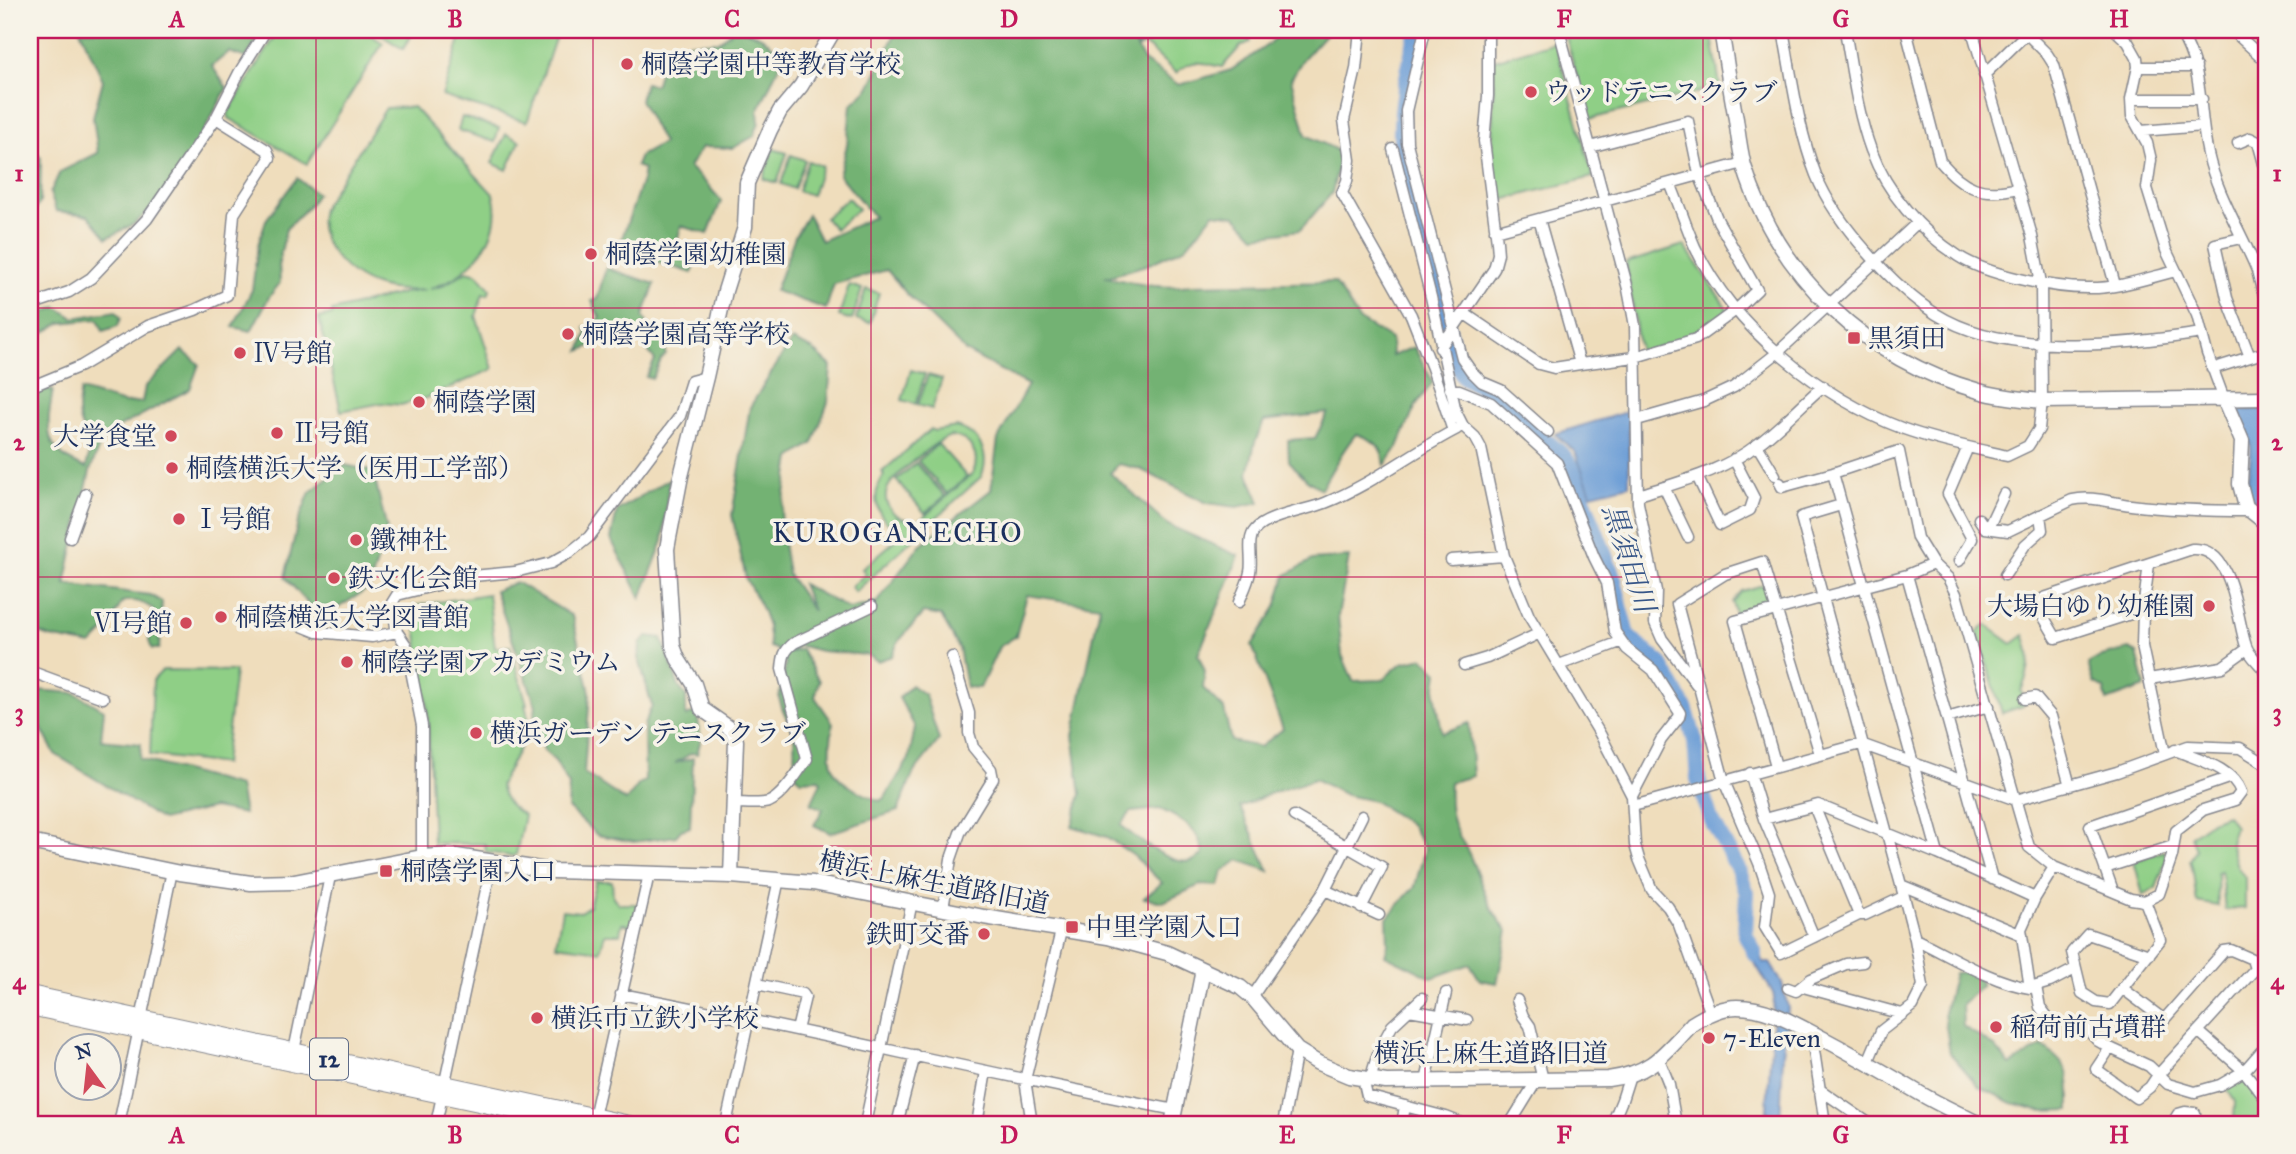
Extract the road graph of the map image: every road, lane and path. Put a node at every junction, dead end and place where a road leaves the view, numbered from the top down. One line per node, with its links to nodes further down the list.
1 (267, 30): 22 (street)
2 (834, 30): 60 (street)
3 (1360, 30): 69 (street)
4 (1425, 30): 50 (street)
5 (1488, 30): 38 (street)
6 (1559, 30): 28 (street)
7 (1721, 30): 30 (street)
8 (1783, 30): 40 (street)
9 (1845, 30): 37 (street)
10 (1906, 30): 34 (street)
11 (1972, 30): 19 (street)
12 (2115, 30): 17 (street)
13 (2179, 30): 18 (street)
14 (2232, 30): 16 (street)
15 (2028, 32): 19 (street); 44 (street)
16 (2266, 61)
17 (2138, 67): 18 (street); 20 (street)
18 (2196, 67): 21 (street)
19 (1984, 75): 34 (street)
20 (2131, 99): 21 (street); 24 (street)
21 (2202, 99): 23 (street)
22 (216, 118): 46 (street); 63 (street)
23 (2203, 126): 24 (street); 39 (street)
24 (2141, 131): 42 (street)
25 (2266, 132): 26 (street)
26 (2258, 142): 27 (street); 31 (street)
27 (2238, 143)
28 (1590, 147): 32 (street); 35 (street)
29 (1393, 149): 53 (street)
30 (1743, 163): 32 (street); 47 (street)
31 (2266, 165)
32 (1699, 174): 33 (street); 48 (street)
33 (1670, 183): 35 (street); 48 (street)
34 (2018, 188): 43 (street)
35 (1605, 200): 36 (street); 56 (street)
36 (1539, 219): 38 (street); 58 (street)
37 (1917, 223): 40 (street); 43 (street)
38 (1495, 231): 49 (street)
39 (2241, 238): 41 (street); 57 (street)
40 (1875, 261): 47 (street); 52 (street)
41 (2262, 268): 45 (street)
42 (2176, 271): 44 (street); 51 (street)
43 (2042, 283): 44 (street); 52 (street)
44 (2115, 285)
45 (2266, 298)
46 (30, 305)
47 (1827, 305): 55 (street); 67 (street)
48 (1735, 310): 55 (street); 56 (street)
49 (1465, 314): 50 (street); 58 (street)
50 (1455, 328): 53 (street); 61 (street)
51 (2202, 333): 52 (street); 59 (street)
52 (2041, 342): 67 (street)
53 (1443, 346): 64 (street)
54 (2266, 352): 57 (street)
55 (1777, 353): 62 (street); 68 (street)
56 (1635, 357): 58 (street); 68 (street)
57 (2250, 357): 59 (street)
58 (1580, 364)
59 (2213, 369): 66 (street)
60 (706, 377): 102 (street); 130 (street)
61 (1477, 377): 64 (street); 70 (street)
62 (1823, 386): 71 (street); 72 (street)
63 (30, 387)
64 (1456, 390): 69 (street); 104 (street)
65 (2266, 398): 66 (street)
66 (2224, 399): 67 (street); 81 (street)
67 (2042, 401): 72 (street)
68 (1637, 420): 79 (street)
69 (1458, 429): 88 (street); 97 (street)
70 (1548, 432)
71 (1757, 445): 73 (street); 74 (street)
72 (1968, 447): 90 (street)
73 (1734, 459): 75 (street); 75 (street)
74 (1833, 473): 80 (street); 91 (street)
75 (1696, 476): 76 (street)
76 (1664, 487): 79 (street); 86 (street)
77 (86, 494): 87 (street)
78 (2004, 494): 85 (street)
79 (1639, 495): 112 (street)
80 (1841, 505): 95 (street); 96 (street)
81 (2251, 511): 82 (street); 84 (street)
82 (2040, 516): 85 (street); 94 (street)
83 (1979, 519): 85 (street)
84 (2266, 523)
85 (1989, 528)
86 (1688, 537)
87 (70, 538)
88 (1504, 556): 89 (street); 103 (street)
89 (1451, 560)
90 (1959, 561)
91 (1933, 564): 93 (street); 115 (street)
92 (2149, 564): 100 (street); 100 (street); 105 (street)
93 (1907, 575): 95 (street); 116 (street)
94 (2005, 575)
95 (1865, 586): 96 (street); 120 (street)
96 (1822, 597): 99 (street); 117 (street)
97 (1239, 602)
98 (872, 606): 130 (street)
99 (1777, 610): 112 (street); 119 (street); 122 (street)
100 (2143, 610): 111 (street)
101 (287, 620): 102 (street)
102 (397, 632): 140 (street)
103 (1540, 633): 107 (street); 108 (street)
104 (1620, 642): 108 (street); 129 (street)
105 (2247, 649): 109 (street); 111 (street)
106 (952, 657): 158 (street)
107 (1464, 665)
108 (1559, 665): 129 (street)
109 (2266, 672)
110 (30, 677): 113 (street)
111 (2149, 679): 118 (street)
112 (1699, 687): 125 (street)
113 (103, 698)
114 (2025, 699): 127 (street)
115 (1989, 706): 116 (street); 128 (street)
116 (1947, 718): 126 (street)
117 (1861, 744): 119 (street); 120 (street); 135 (street)
118 (2170, 752): 121 (street); 124 (street); 127 (street)
119 (1820, 754): 122 (street)
120 (1913, 762): 126 (street); 139 (street)
121 (2266, 764)
122 (1776, 766): 123 (street)
123 (1750, 774): 125 (street); 134 (street)
124 (2231, 777): 138 (street); 143 (street)
125 (1722, 781): 129 (street); 163 (street)
126 (1964, 782): 128 (street); 149 (street)
127 (2070, 786): 128 (street)
128 (2016, 800): 142 (street)
129 (1632, 801): 182 (street)
130 (734, 803): 147 (street)
131 (1814, 806): 134 (street); 135 (street); 160 (street)
132 (1294, 816): 137 (street)
133 (1362, 816): 137 (street)
134 (1764, 819): 163 (street)
135 (1886, 835): 139 (street); 150 (street)
136 (30, 842): 144 (street, 横浜上麻生道路旧道)
137 (1346, 845): 151 (street); 157 (street)
138 (2173, 846): 143 (street); 155 (street)
139 (1938, 854): 149 (street)
140 (422, 857): 141 (street, 横浜上麻生道路旧道); 146 (street, 横浜上麻生道路旧道)
141 (492, 862): 145 (street, 横浜上麻生道路旧道); 210 (street)
142 (2054, 867): 152 (street); 154 (street)
143 (2105, 868): 152 (street)
144 (172, 871): 146 (street, 横浜上麻生道路旧道); 188 (street)
145 (649, 874): 147 (street, 横浜上麻生道路旧道); 176 (street)
146 (330, 876): 197 (street)
147 (731, 876): 148 (street, 横浜上麻生道路旧道)
148 (779, 879): 156 (street, 横浜上麻生道路旧道); 169 (street)
149 (1992, 879): 154 (street)
150 (1901, 885): 153 (street); 162 (street)
151 (1325, 890): 157 (street); 177 (street)
152 (2113, 891): 155 (street)
153 (1903, 897): 160 (street); 164 (street)
154 (2035, 898): 162 (street)
155 (2145, 901): 165 (street)
156 (912, 902): 158 (street, 横浜上麻生道路旧道); 194 (street)
157 (1362, 908): 159 (street)
158 (943, 909): 161 (street, 横浜上麻生道路旧道)
159 (1379, 915)
160 (1859, 915): 163 (street)
161 (1061, 931): 168 (street, 横浜上麻生道路旧道); 205 (street)
162 (2022, 935): 171 (street)
163 (1814, 937)
164 (1914, 939): 171 (street); 183 (street)
165 (2149, 955): 167 (street); 173 (street)
166 (1863, 962): 170 (street)
167 (2075, 969): 171 (street); 173 (street)
168 (1203, 970): 177 (street, 横浜上麻生道路旧道); 215 (street)
169 (757, 984): 186 (street); 190 (street)
170 (1802, 987): 172 (street); 183 (street)
171 (2033, 987): 185 (street)
172 (1788, 988)
173 (2122, 988): 191 (street)
174 (1446, 993): 184 (street)
175 (30, 994): 188 (main road, 12)
176 (621, 994): 186 (street); 214 (street)
177 (1252, 997): 196 (street, 横浜上麻生道路旧道)
178 (1422, 999): 181 (street)
179 (1517, 1000): 207 (street)
180 (30, 1007): 188 (main road, 12)
181 (1409, 1010): 184 (street); 206 (street)
182 (1711, 1014): 192 (street, 横浜上麻生道路旧道); 199 (street, 横浜上麻生道路旧道)
183 (1902, 1014): 200 (street)
184 (1439, 1017): 187 (street); 208 (street)
185 (2049, 1019)
186 (749, 1020): 190 (street); 220 (street)
187 (1467, 1020)
188 (140, 1025): 197 (main road, 12); 210 (main road, 12); 216 (street)
189 (2086, 1028): 195 (street)
190 (797, 1030): 194 (street)
191 (2198, 1031): 202 (street); 204 (street)
192 (1815, 1034): 200 (street); 209 (street)
193 (2266, 1046): 202 (street)
194 (881, 1047): 198 (street); 221 (street)
195 (2110, 1048): 204 (street); 204 (street)
196 (1297, 1049): 206 (street, 横浜上麻生道路旧道); 225 (street)
197 (294, 1051): 210 (main road, 12)
198 (915, 1055): 201 (street); 222 (street)
199 (1659, 1059): 203 (street, 横浜上麻生道路旧道); 230 (street)
200 (1868, 1062): 233 (street)
201 (986, 1071): 205 (street); 223 (street)
202 (2244, 1072): 204 (street); 211 (street)
203 (1630, 1075): 207 (street, 横浜上麻生道路旧道); 229 (street)
204 (2158, 1075)
205 (1025, 1080): 215 (street); 224 (street)
206 (1366, 1080): 208 (street, 横浜上麻生道路旧道); 212 (street)
207 (1539, 1080): 208 (street, 横浜上麻生道路旧道); 228 (street)
208 (1426, 1081)
209 (1819, 1088): 231 (street); 232 (street)
210 (443, 1090): 214 (main road, 12); 217 (street); 218 (main road, 12)
211 (2266, 1099)
212 (1405, 1106): 226 (street); 227 (street)
213 (2195, 1114): 234 (street)
214 (594, 1117): 219 (main road, 12)
215 (1174, 1117)
216 (119, 1124)
217 (436, 1124)
218 (577, 1124)
219 (629, 1124)
220 (726, 1124)
221 (865, 1124)
222 (897, 1124)
223 (977, 1124)
224 (1032, 1124)
225 (1283, 1124)
226 (1402, 1124)
227 (1464, 1124)
228 (1510, 1124)
229 (1612, 1124)
230 (1676, 1124)
231 (1825, 1124)
232 (1870, 1124)
233 (1979, 1124)
234 (2176, 1124)

